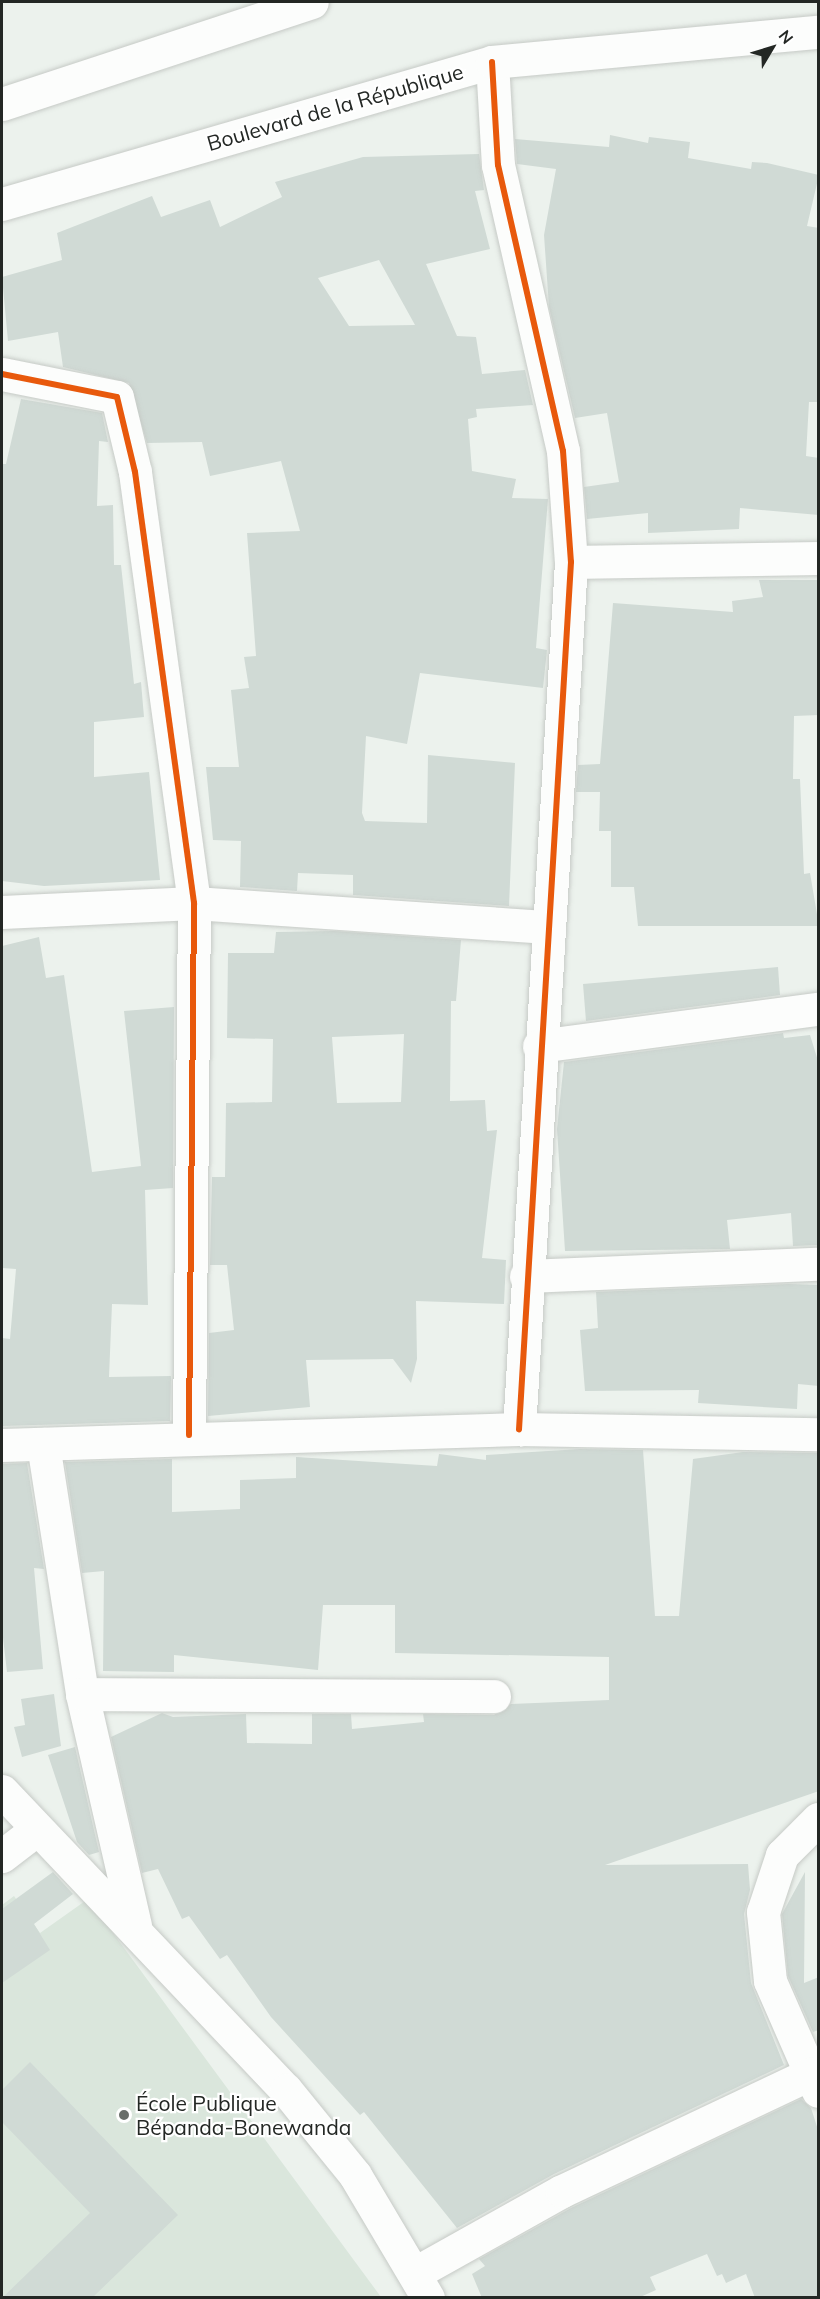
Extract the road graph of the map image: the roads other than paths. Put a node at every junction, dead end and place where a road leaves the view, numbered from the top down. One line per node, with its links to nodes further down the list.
1 (312, 2): 4 (street)
2 (819, 32): 3 (street, Boulevard de la République)
3 (492, 62): 5 (street, Boulevard de la République); 8 (street)
4 (2, 104)
5 (2, 204)
6 (2, 374): 9 (street)
7 (819, 558): 8 (street)
8 (571, 562): 11 (street)
9 (194, 903): 10 (street); 11 (street); 18 (street)
10 (2, 912)
11 (548, 927): 13 (street)
12 (819, 1009): 13 (street)
13 (539, 1046): 15 (street)
14 (819, 1264): 15 (street)
15 (526, 1276): 16 (street)
16 (519, 1429): 17 (street); 18 (street)
17 (819, 1434)
18 (189, 1435): 19 (street)
19 (43, 1444): 20 (street); 21 (street)
20 (2, 1445)
21 (82, 1694): 22 (street); 27 (street)
22 (494, 1696)
23 (2, 1791): 25 (street)
24 (819, 1819): 28 (street)
25 (37, 1829): 26 (street); 27 (street)
26 (2, 1856)
27 (135, 1926): 29 (street)
28 (814, 2082): 29 (street)
29 (422, 2285)

